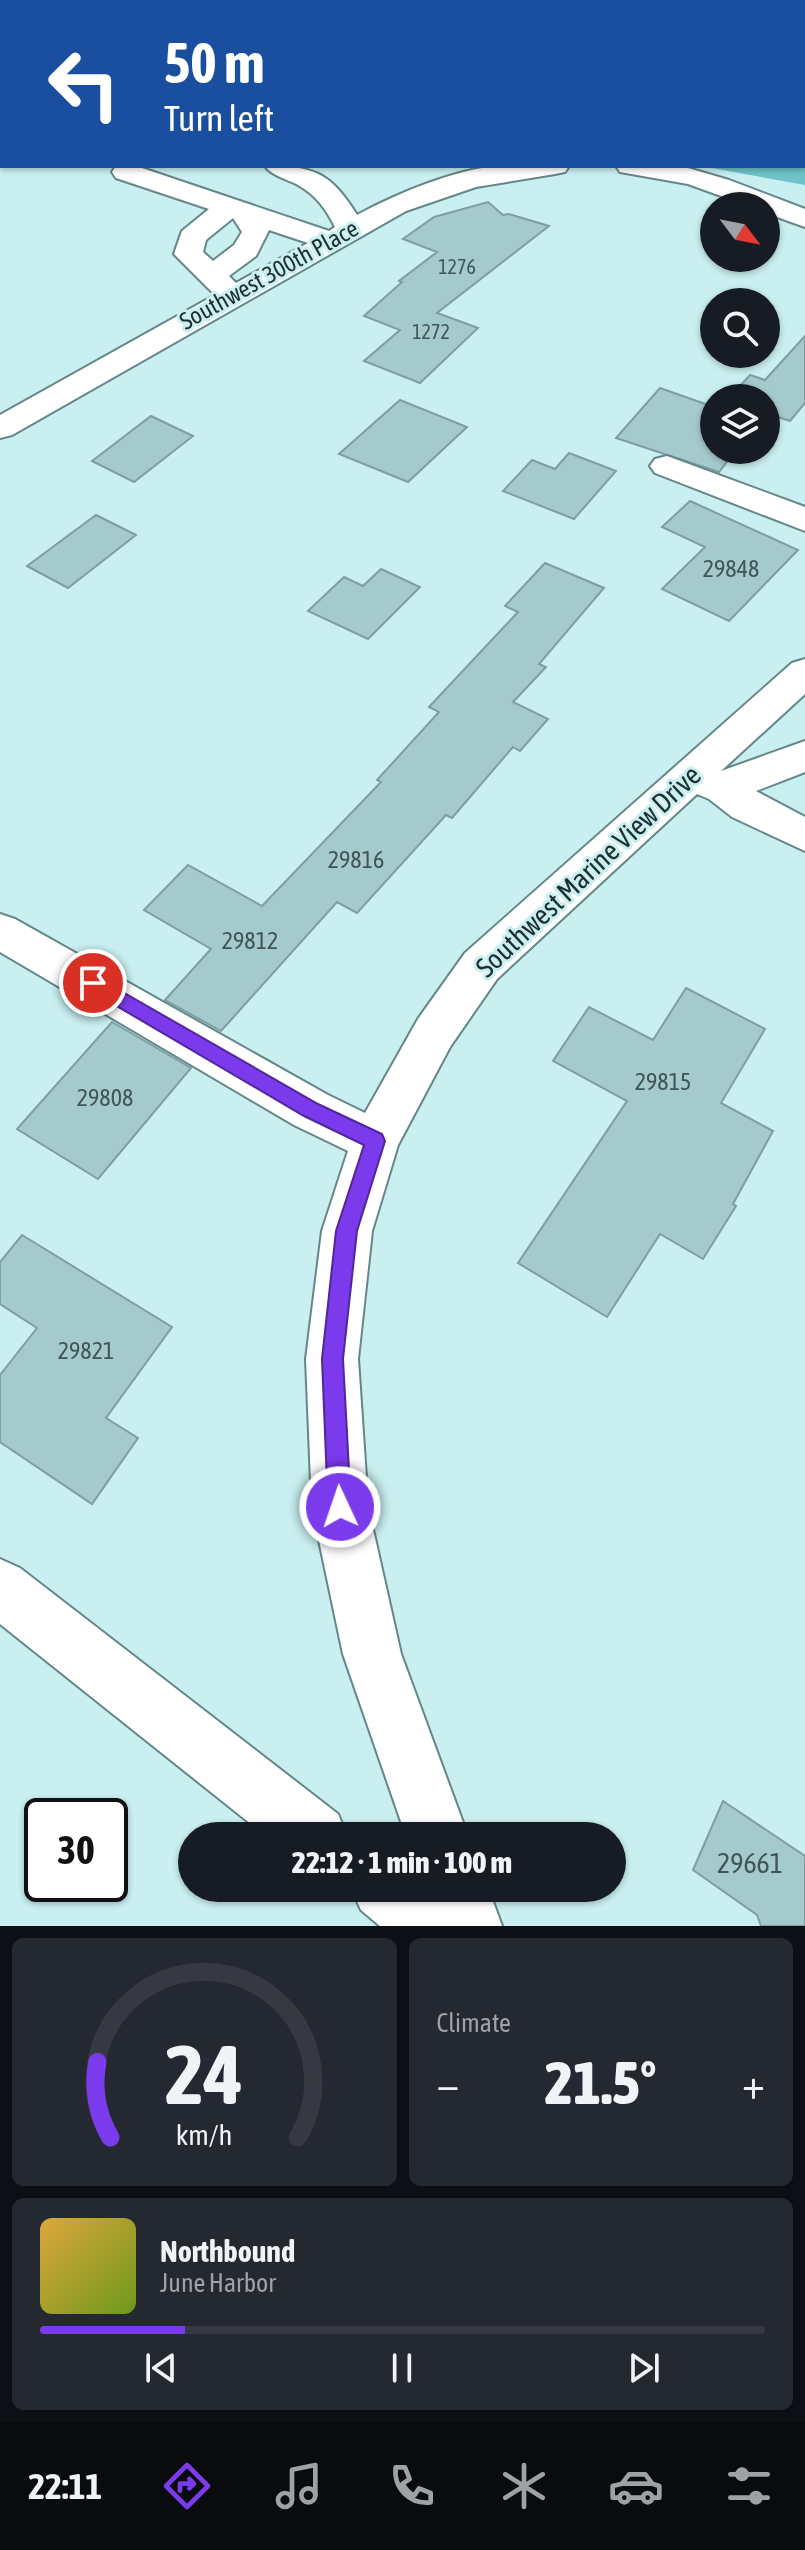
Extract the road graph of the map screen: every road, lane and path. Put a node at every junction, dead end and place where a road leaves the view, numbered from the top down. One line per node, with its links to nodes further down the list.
1 (284, 168): 7 (street)
2 (532, 168): 7 (street, Southwest 300th Place)
3 (641, 168): 6 (street)
4 (126, 172): 5 (street)
5 (238, 210): 7 (street); 8 (street); 8 (street)
6 (805, 219)
7 (341, 235): 8 (street, Southwest 300th Place)
8 (222, 286): 9 (street, Southwest 300th Place)
9 (0, 428)
10 (667, 466): 11 (street)
11 (805, 520)
12 (805, 672): 14 (street, Southwest Marine View Drive)
13 (805, 756): 14 (street)
14 (707, 782): 15 (street); 17 (street, Southwest Marine View Drive)
15 (805, 835)
16 (0, 931): 17 (street)
17 (375, 1141): 20 (street, Southwest Marine View Drive)
18 (0, 1588): 19 (street)
19 (298, 1822)
20 (432, 1822)
21 (401, 1902): 23 (street)
22 (461, 1902): 24 (street)
23 (431, 1926)
24 (470, 1926)

